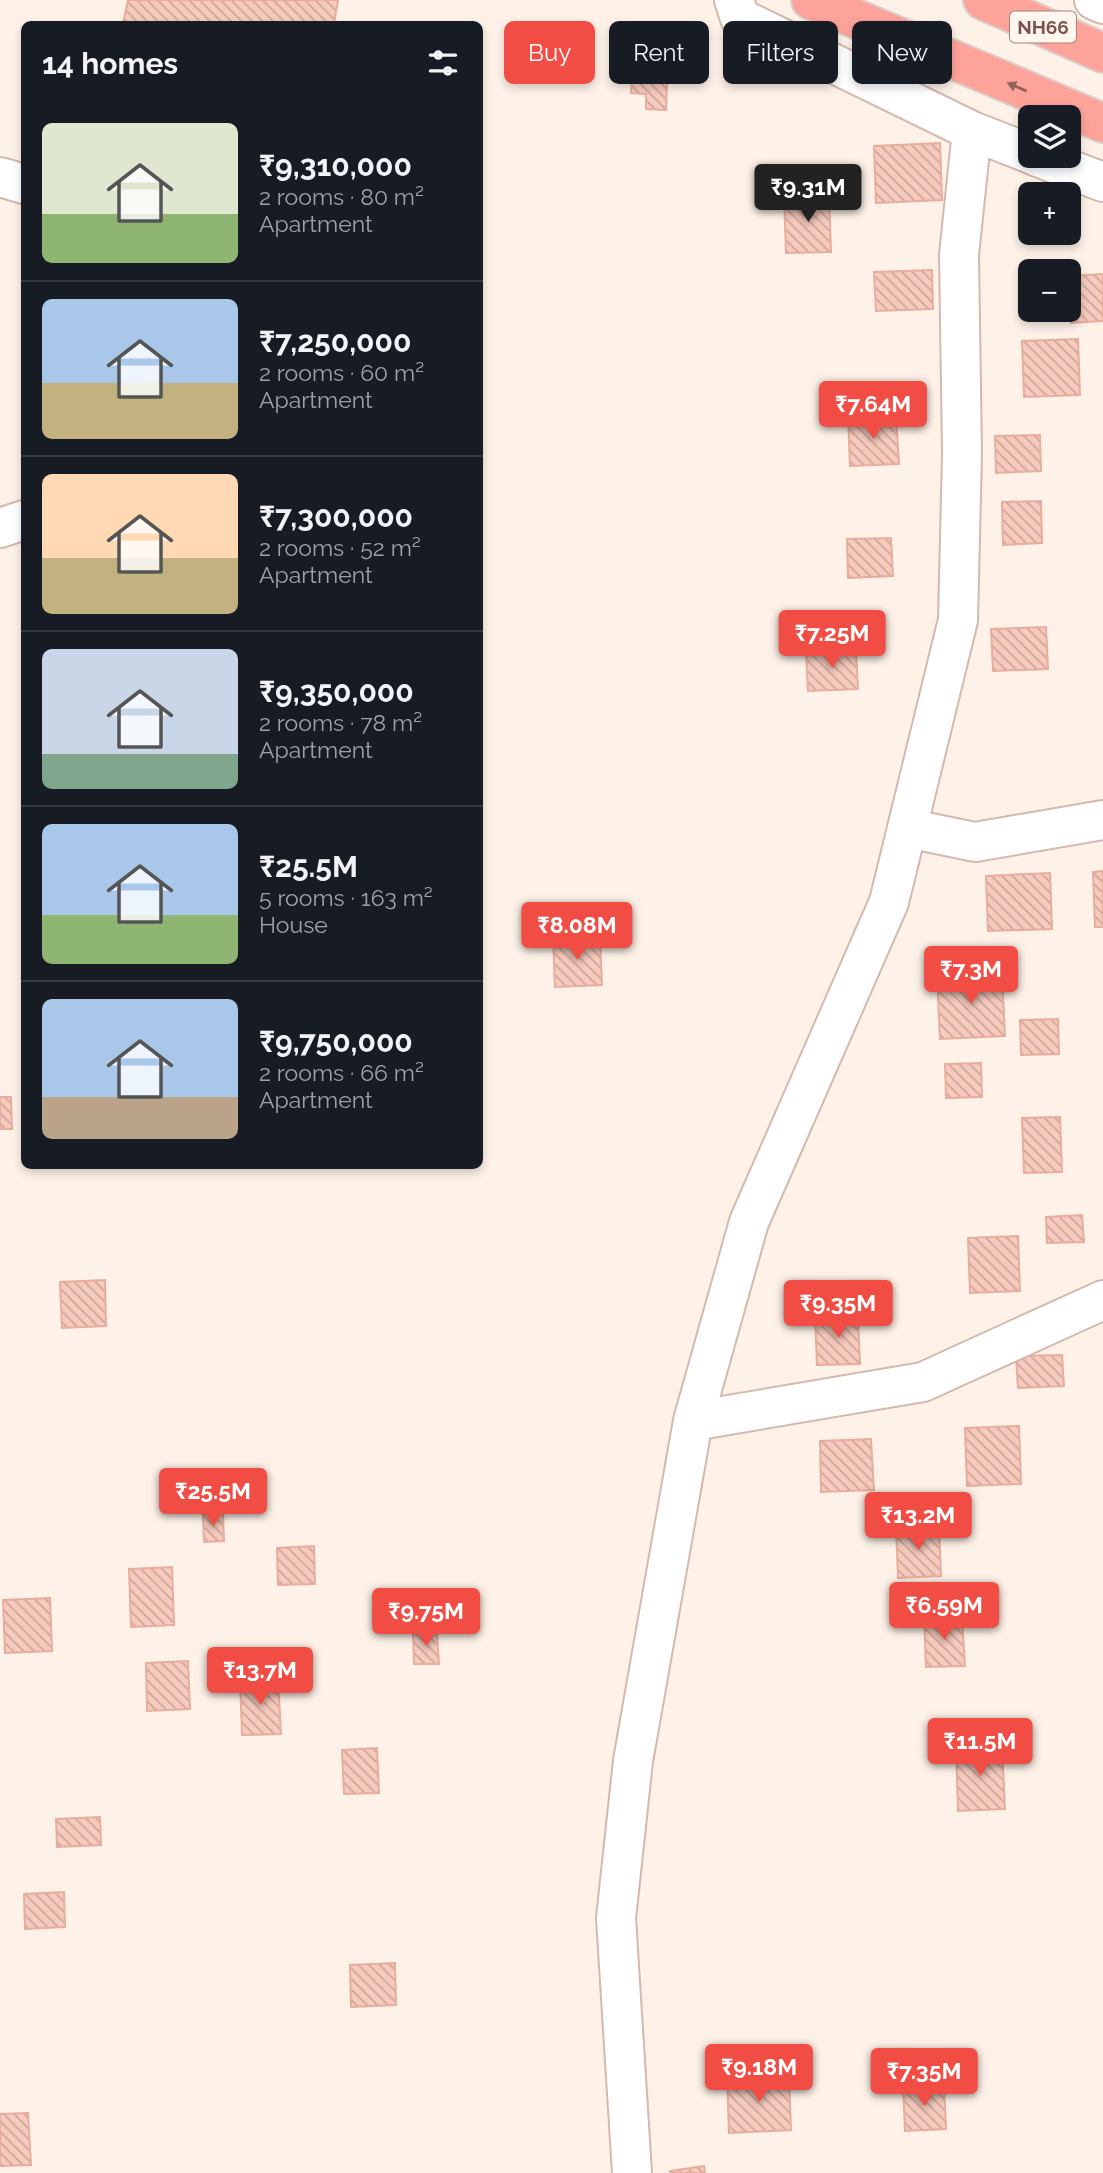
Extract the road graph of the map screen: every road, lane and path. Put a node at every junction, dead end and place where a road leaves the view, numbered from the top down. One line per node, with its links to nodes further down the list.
1 (734, 0): 8 (street)
2 (811, 0): 7 (highway, one-way to 2)
3 (983, 0): 6 (highway, NH66)
4 (1094, 0): 5 (street)
5 (1103, 4)
6 (1103, 53)
7 (1103, 123)
8 (972, 131): 9 (street); 17 (street)
9 (1018, 149)
10 (1067, 168): 12 (street)
11 (0, 177): 13 (street)
12 (1103, 182)
13 (21, 183)
14 (21, 521): 15 (street)
15 (0, 528)
16 (1103, 820): 17 (street)
17 (907, 828): 19 (street)
18 (1103, 1300): 19 (street)
19 (693, 1421): 20 (street)
20 (632, 2173)

